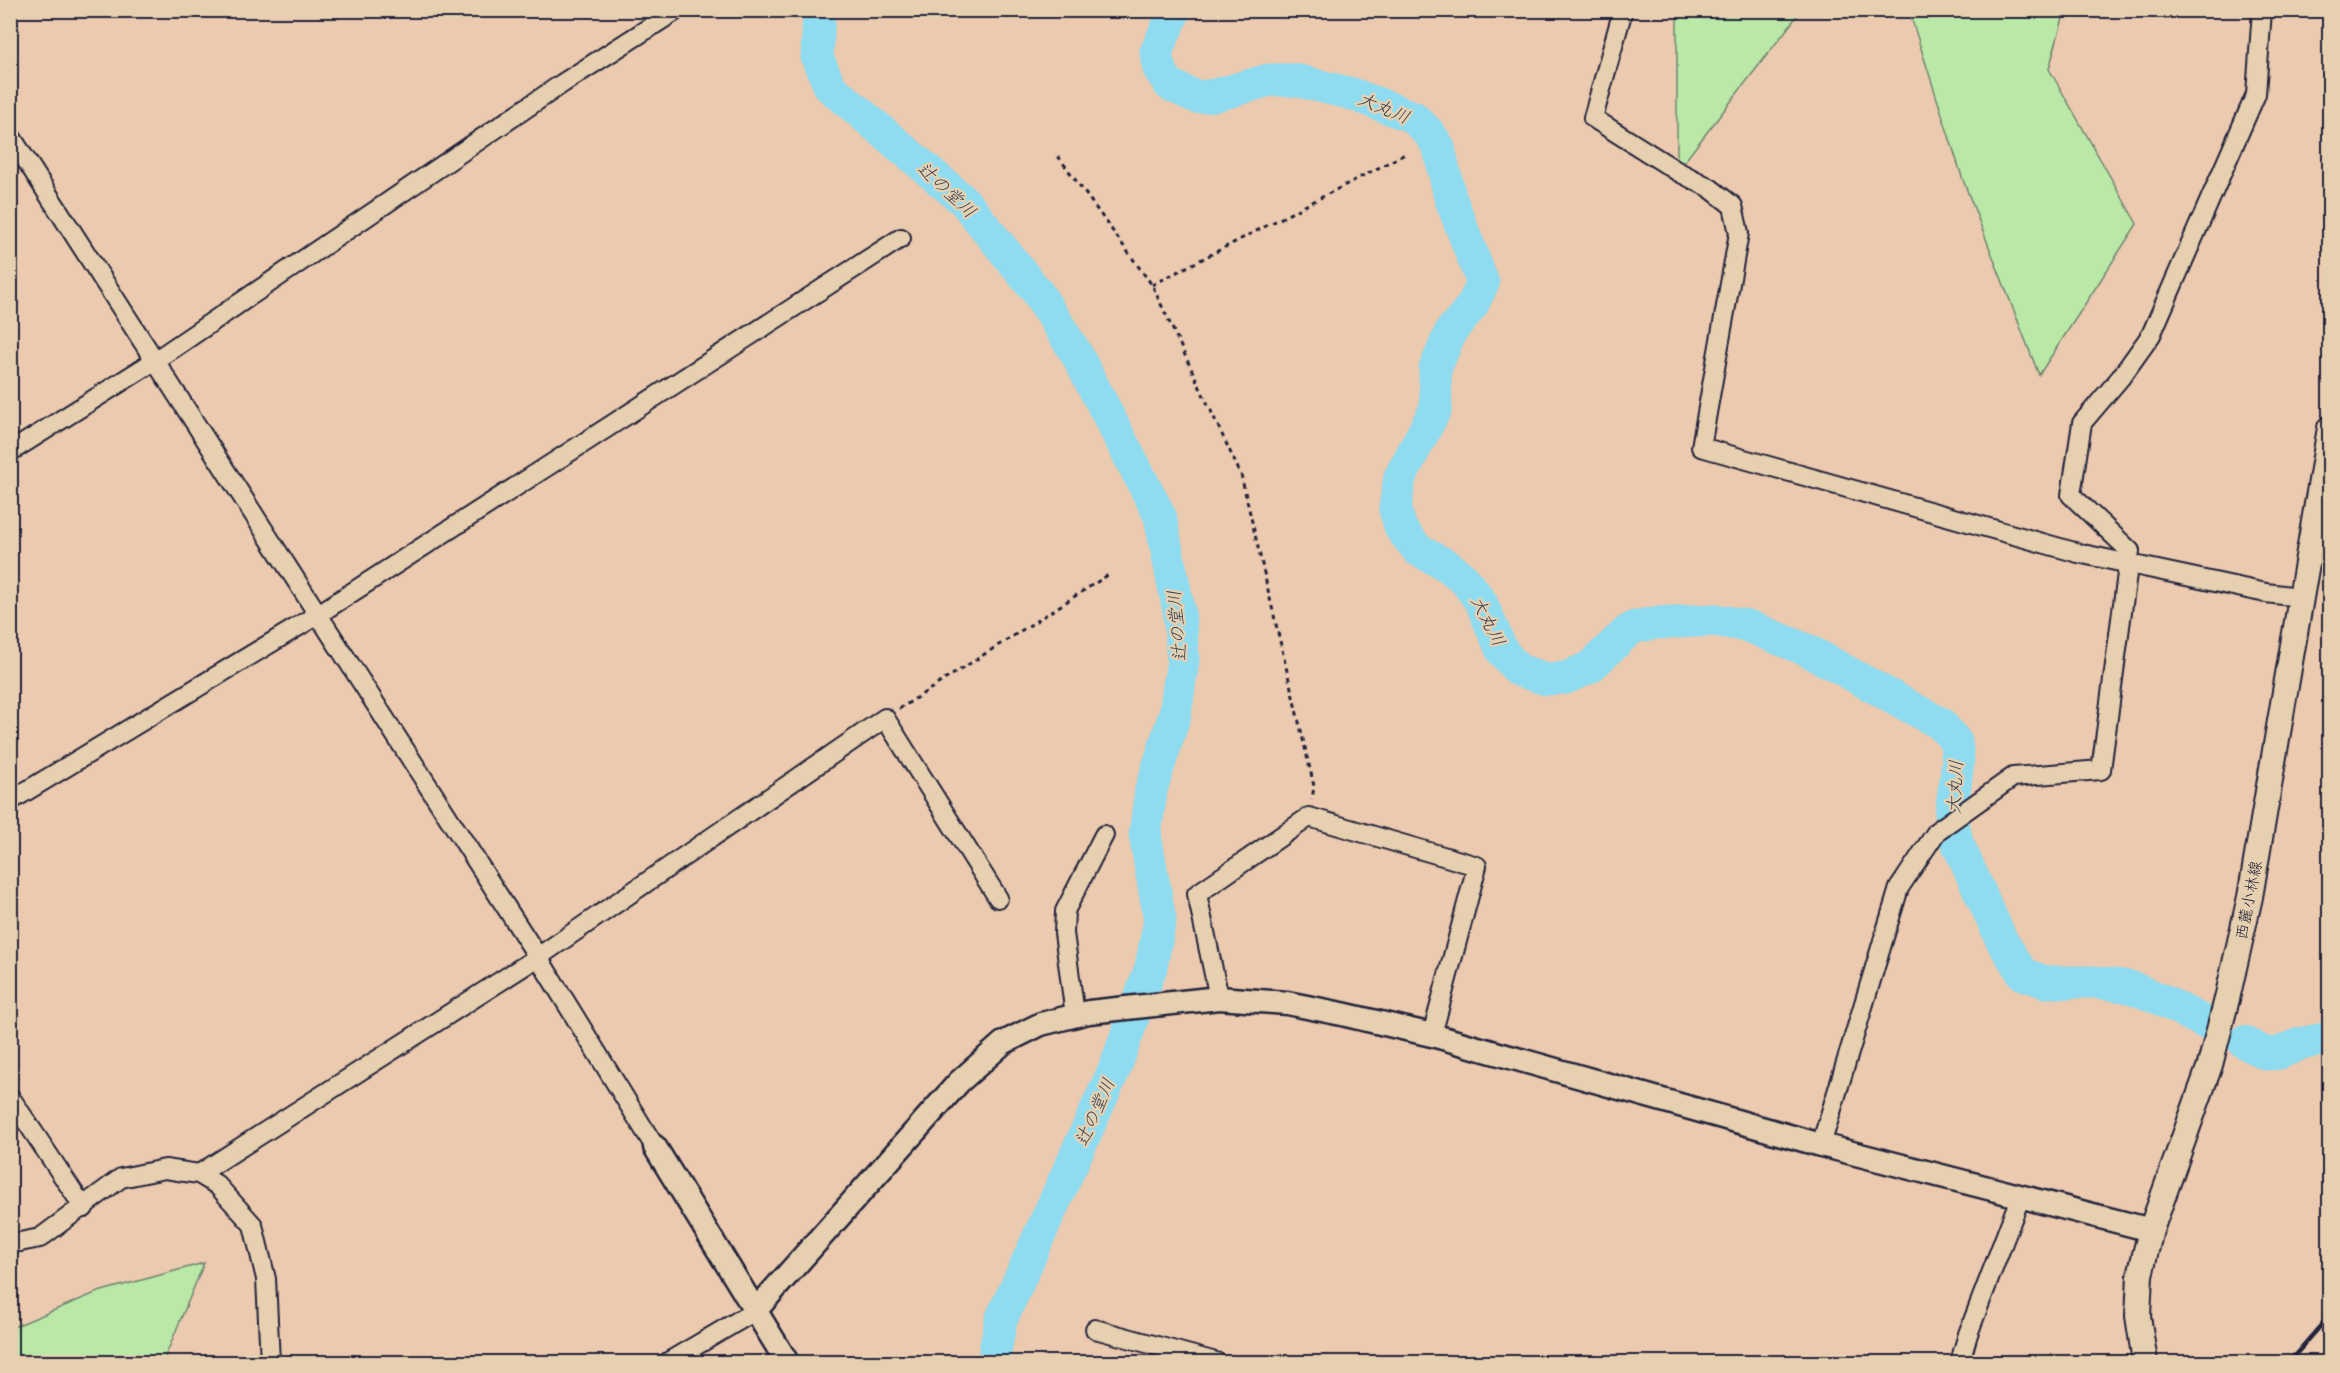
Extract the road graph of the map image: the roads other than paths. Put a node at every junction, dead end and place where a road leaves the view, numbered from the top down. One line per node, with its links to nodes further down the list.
1 (677, 10): 6 (street)
2 (1623, 10): 9 (street)
3 (2262, 10): 9 (street)
4 (10, 135): 6 (street)
5 (901, 238): 11 (street)
6 (156, 360): 8 (street); 11 (street)
7 (2330, 428): 10 (main road, 西麓小林線)
8 (10, 452)
9 (2128, 563): 10 (street); 20 (street)
10 (2300, 597): 25 (main road, 西麓小林線)
11 (318, 615): 12 (street); 15 (street)
12 (10, 801)
13 (1104, 835): 17 (street)
14 (998, 898): 15 (street)
15 (538, 957): 21 (street); 22 (street)
16 (1211, 999): 17 (street); 18 (street); 18 (street)
17 (1082, 1014): 27 (street)
18 (1432, 1035): 20 (street)
19 (10, 1097): 24 (street)
20 (1821, 1145): 23 (street)
21 (655, 1147): 27 (street)
22 (199, 1174): 24 (street); 29 (street)
23 (2020, 1198): 25 (street); 33 (street)
24 (84, 1208): 26 (street)
25 (2151, 1230): 34 (main road, 西麓小林線)
26 (10, 1244)
27 (755, 1311): 30 (street); 31 (street)
28 (1095, 1329): 32 (street)
29 (270, 1362)
30 (668, 1362)
31 (787, 1362)
32 (1216, 1362)
33 (1960, 1362)
34 (2145, 1362)

